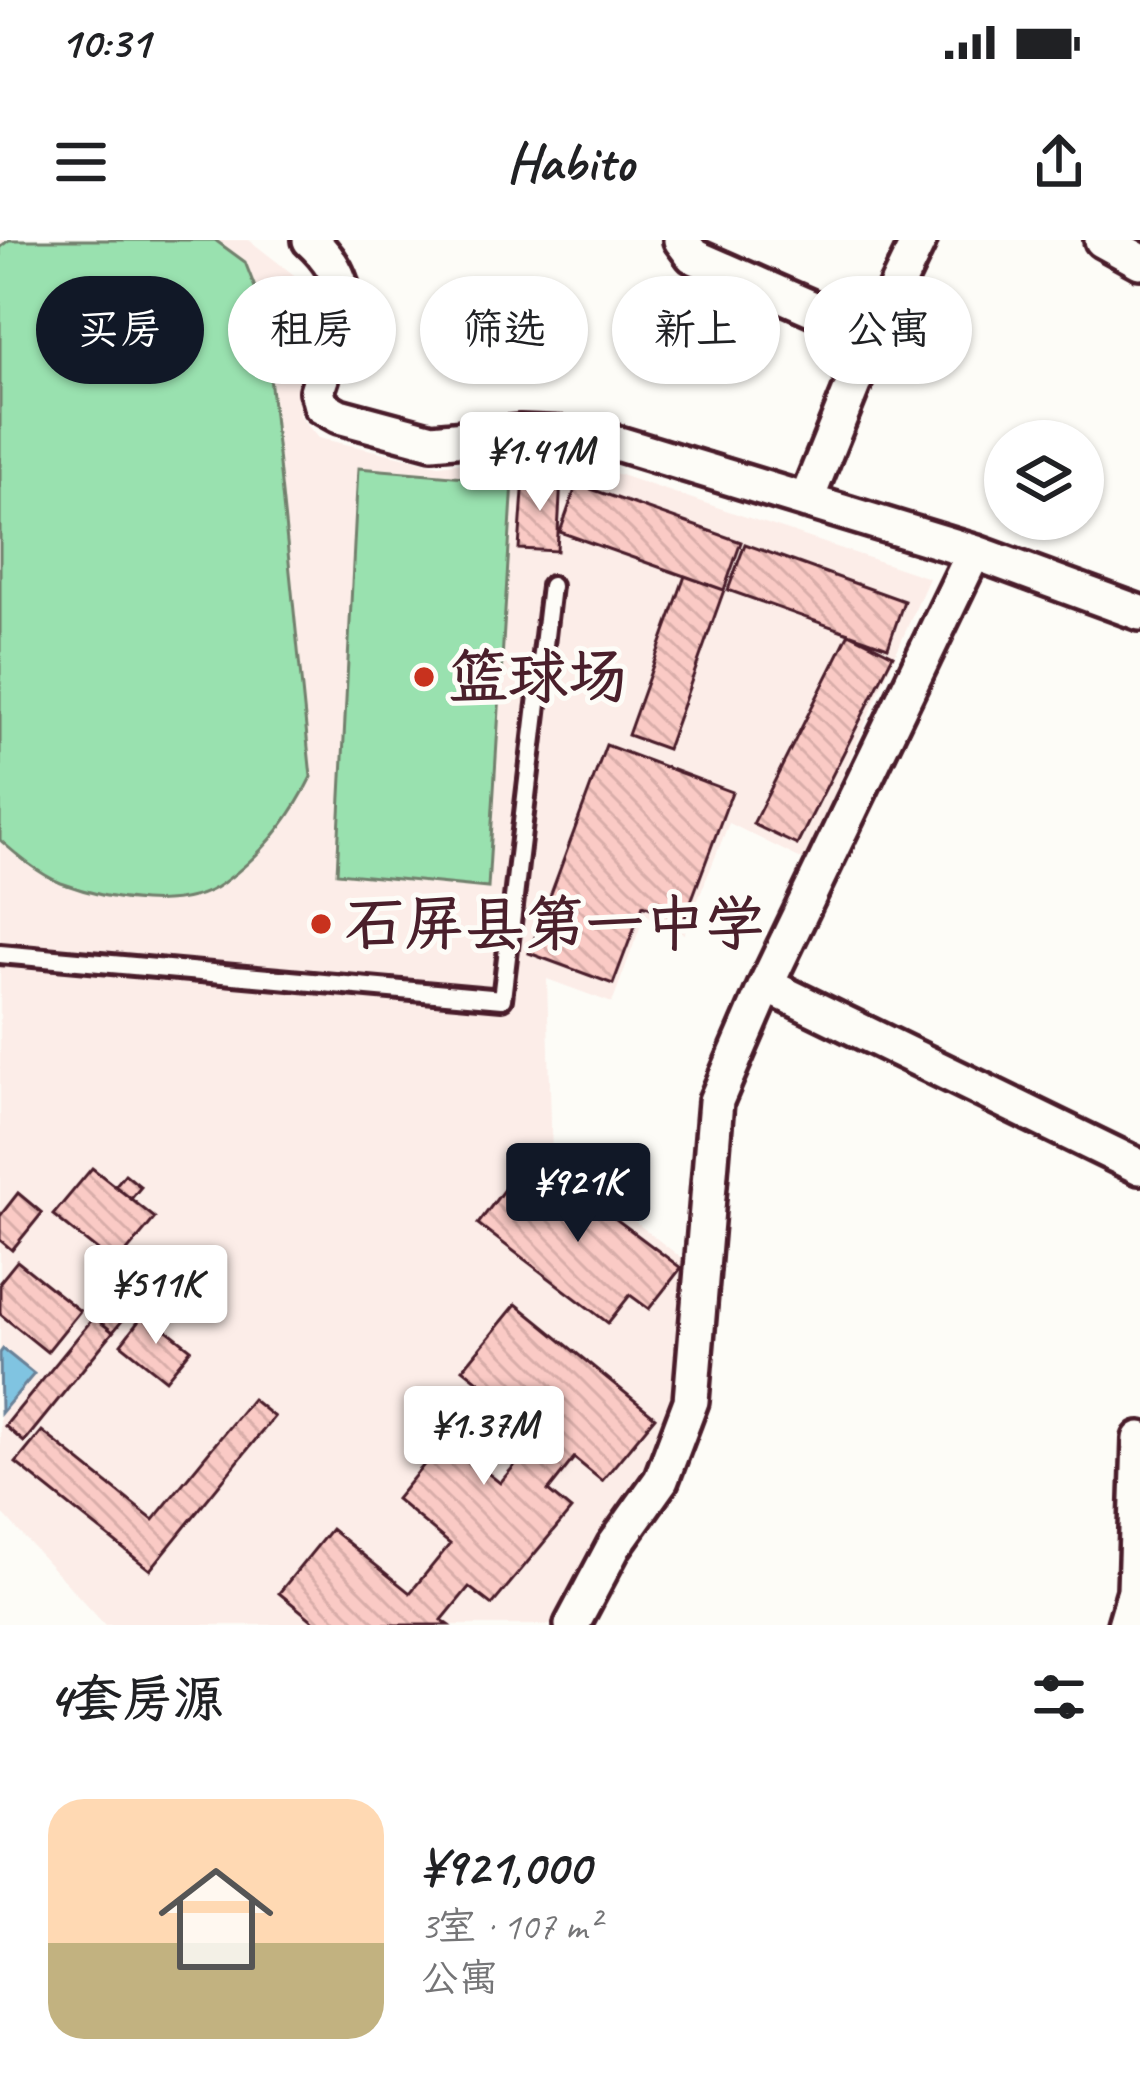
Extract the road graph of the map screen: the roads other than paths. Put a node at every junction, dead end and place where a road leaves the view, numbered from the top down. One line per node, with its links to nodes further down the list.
1 (310, 240): 9 (street)
2 (681, 240): 7 (street)
3 (919, 240): 6 (street)
4 (1102, 240): 5 (street)
5 (1140, 261)
6 (902, 276)
7 (804, 305)
8 (853, 384): 9 (street)
9 (806, 501): 10 (street)
10 (974, 552): 12 (street); 14 (street)
11 (551, 586): 13 (lane)
12 (1140, 613)
13 (0, 954)
14 (766, 985): 15 (street); 17 (street)
15 (1140, 1167)
16 (1140, 1438): 18 (street)
17 (572, 1625)
18 (1125, 1625)

